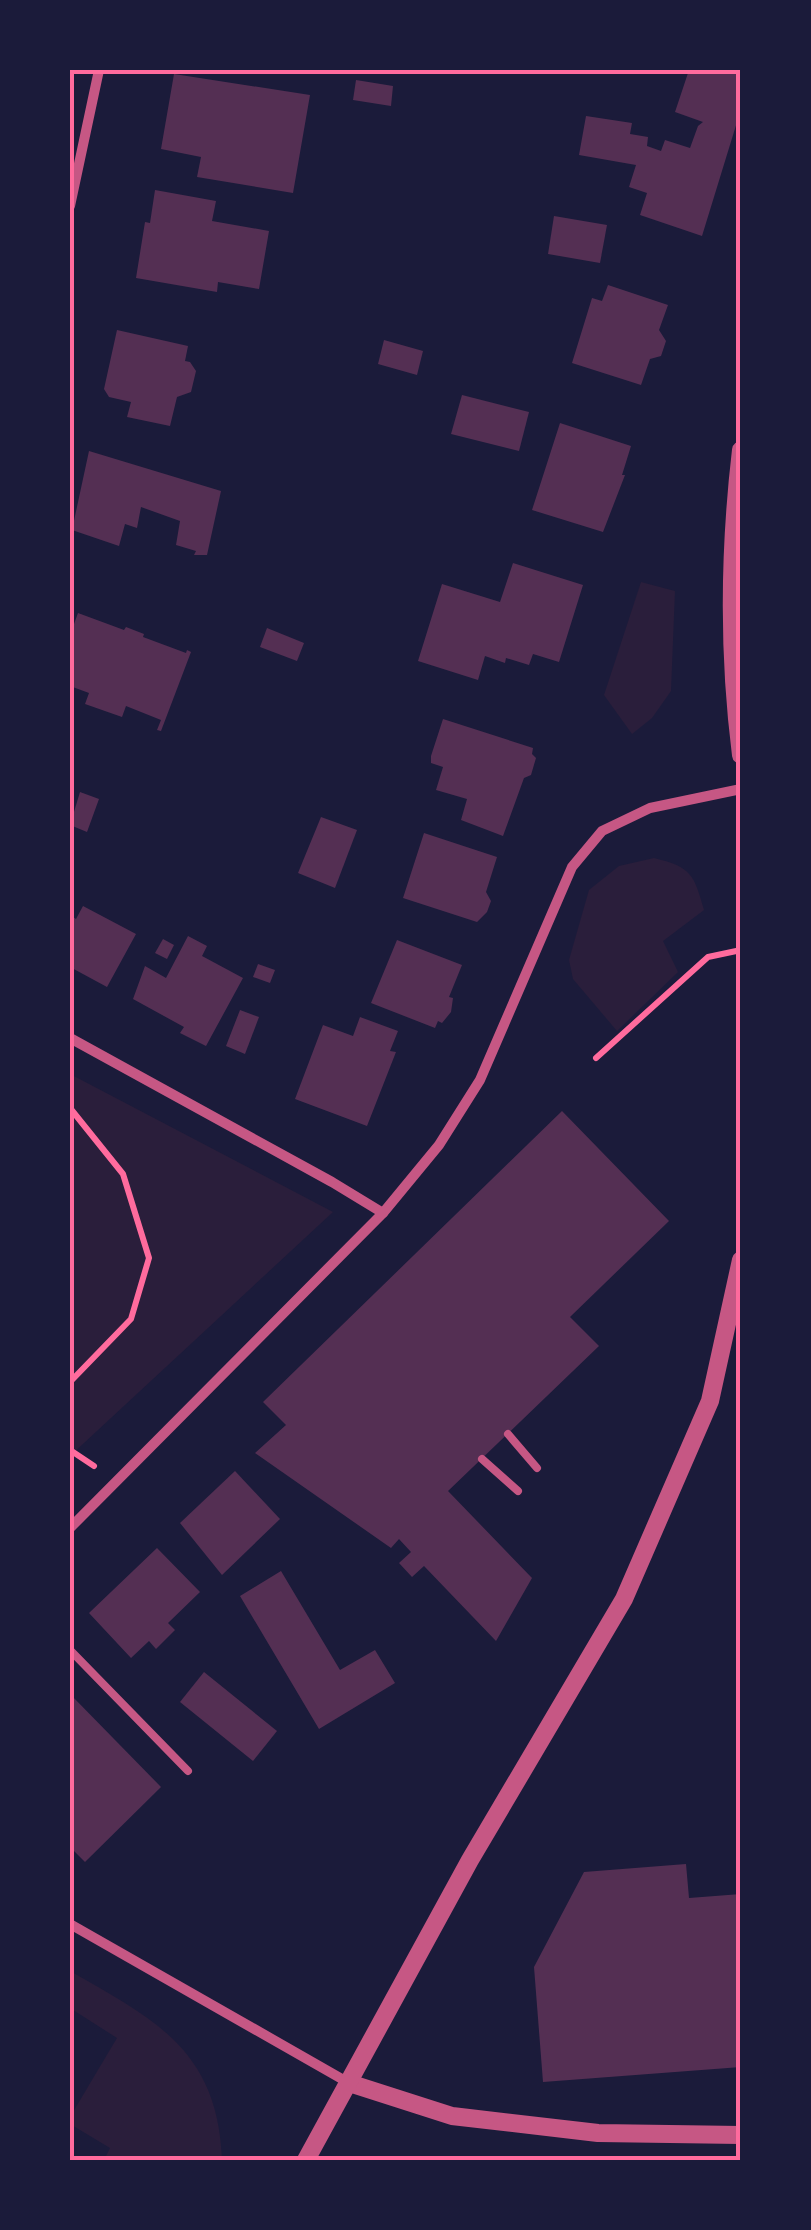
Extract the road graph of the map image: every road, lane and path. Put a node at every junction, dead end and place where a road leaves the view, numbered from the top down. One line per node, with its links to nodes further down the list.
1 (99, 70): 2 (street)
2 (70, 206)
3 (741, 450): 4 (street)
4 (741, 754)
5 (741, 789): 10 (street)
6 (741, 950): 8 (path)
7 (70, 1038): 10 (street)
8 (596, 1058)
9 (70, 1108): 12 (path)
10 (383, 1213): 17 (street)
11 (741, 1260): 21 (street)
12 (70, 1382)
13 (508, 1434): 15 (lane)
14 (482, 1458): 16 (lane)
15 (537, 1468)
16 (518, 1492)
17 (70, 1528)
18 (70, 1650): 19 (lane)
19 (188, 1772)
20 (70, 1924): 21 (street)
21 (349, 2083): 22 (street); 23 (street)
22 (741, 2136)
23 (306, 2160)

